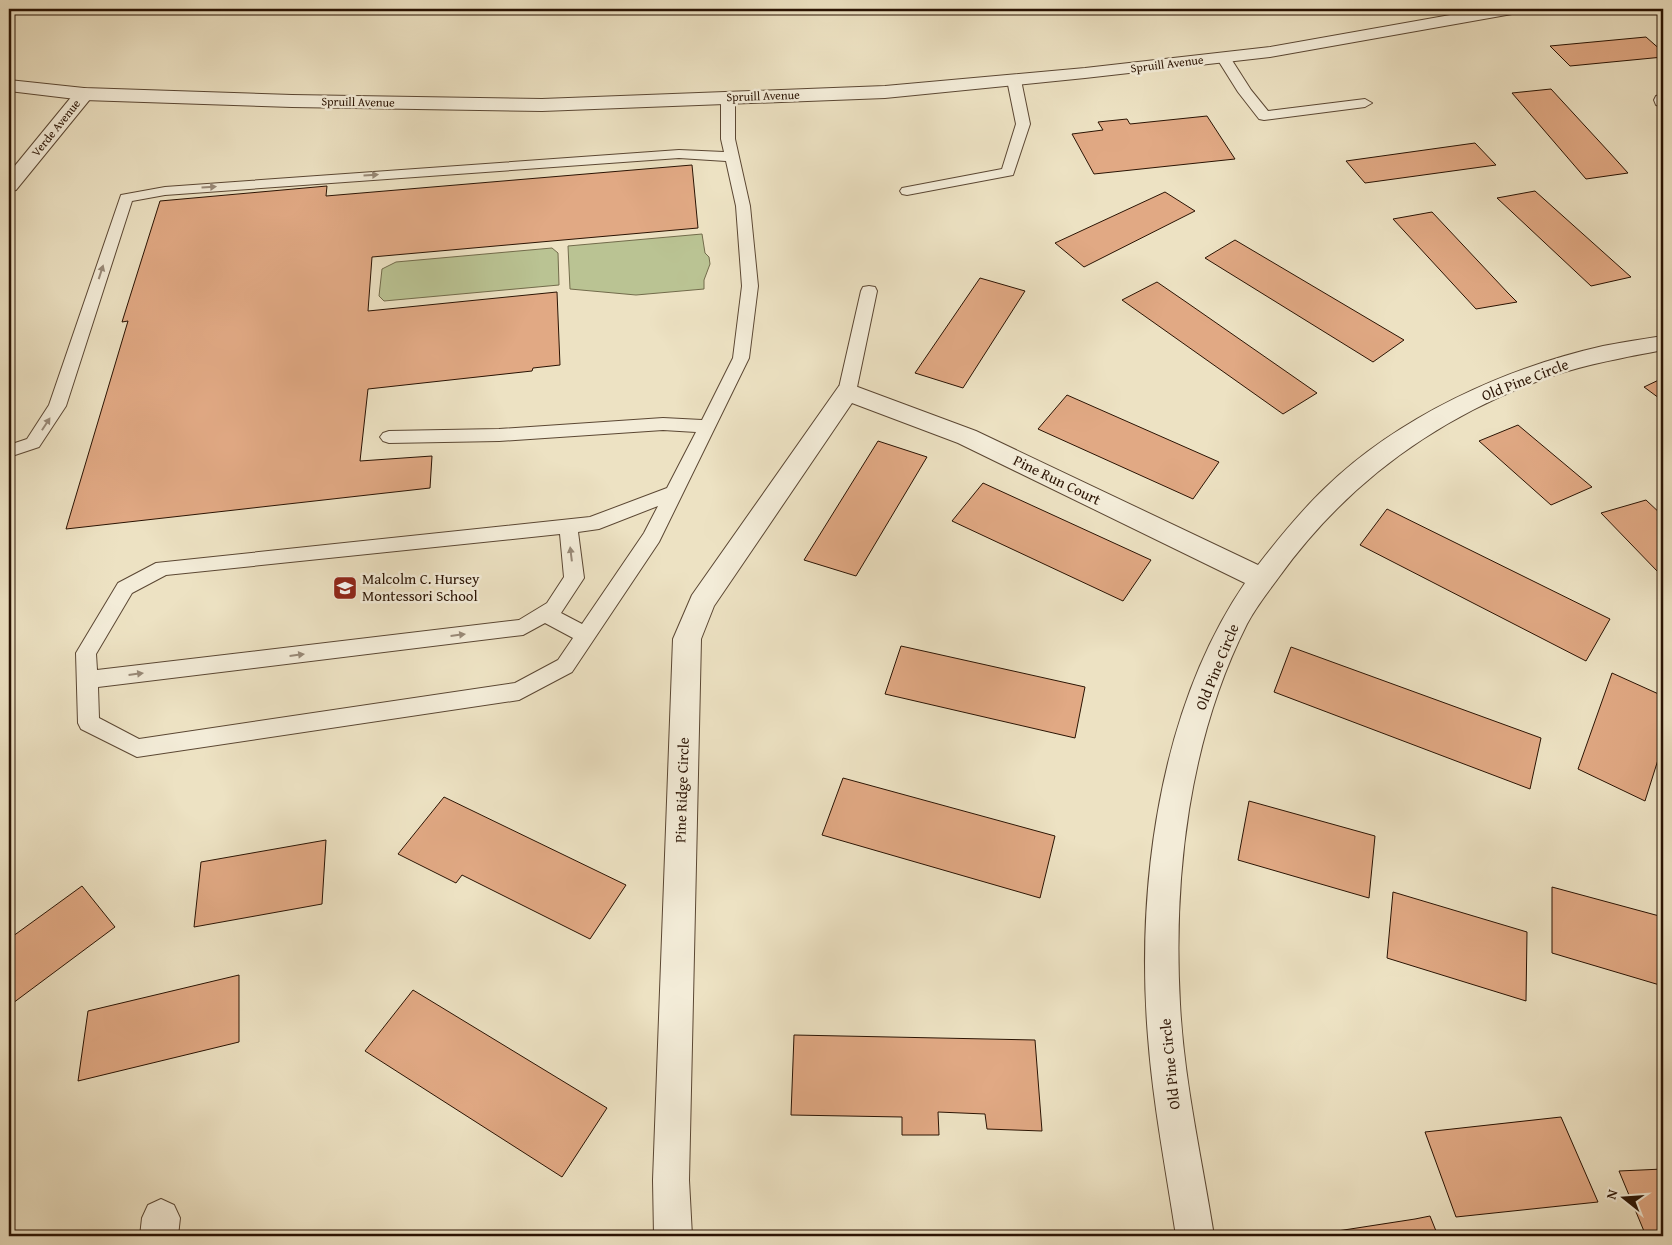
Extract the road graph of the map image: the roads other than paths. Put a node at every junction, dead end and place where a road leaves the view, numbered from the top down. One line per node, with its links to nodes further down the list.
1 (1512, 9): 2 (street, Spruill Avenue)
2 (1223, 57): 3 (street, Spruill Avenue); 7 (lane)
3 (1014, 80): 6 (street, Spruill Avenue); 10 (lane)
4 (9, 86): 5 (street, Spruill Avenue)
5 (84, 94): 6 (street, Spruill Avenue); 9 (street, Verde Avenue)
6 (728, 98): 8 (lane)
7 (1365, 103)
8 (732, 157): 14 (lane); 16 (lane, one-way to 8)
9 (9, 186)
10 (907, 191)
11 (869, 290): 13 (lane)
12 (1663, 343): 19 (street, Old Pine Circle)
13 (847, 392): 19 (street, Pine Run Court); 23 (street, Pine Ridge Circle)
14 (707, 426): 15 (lane); 17 (lane)
15 (389, 437)
16 (9, 451)
17 (674, 493): 18 (lane); 21 (lane)
18 (568, 526): 20 (lane, one-way to 18); 22 (lane)
19 (1262, 579): 24 (street, Old Pine Circle)
20 (544, 614): 21 (lane); 22 (lane, one-way to 20)
21 (586, 635): 22 (lane)
22 (87, 680)
23 (673, 1236)
24 (1195, 1236)

